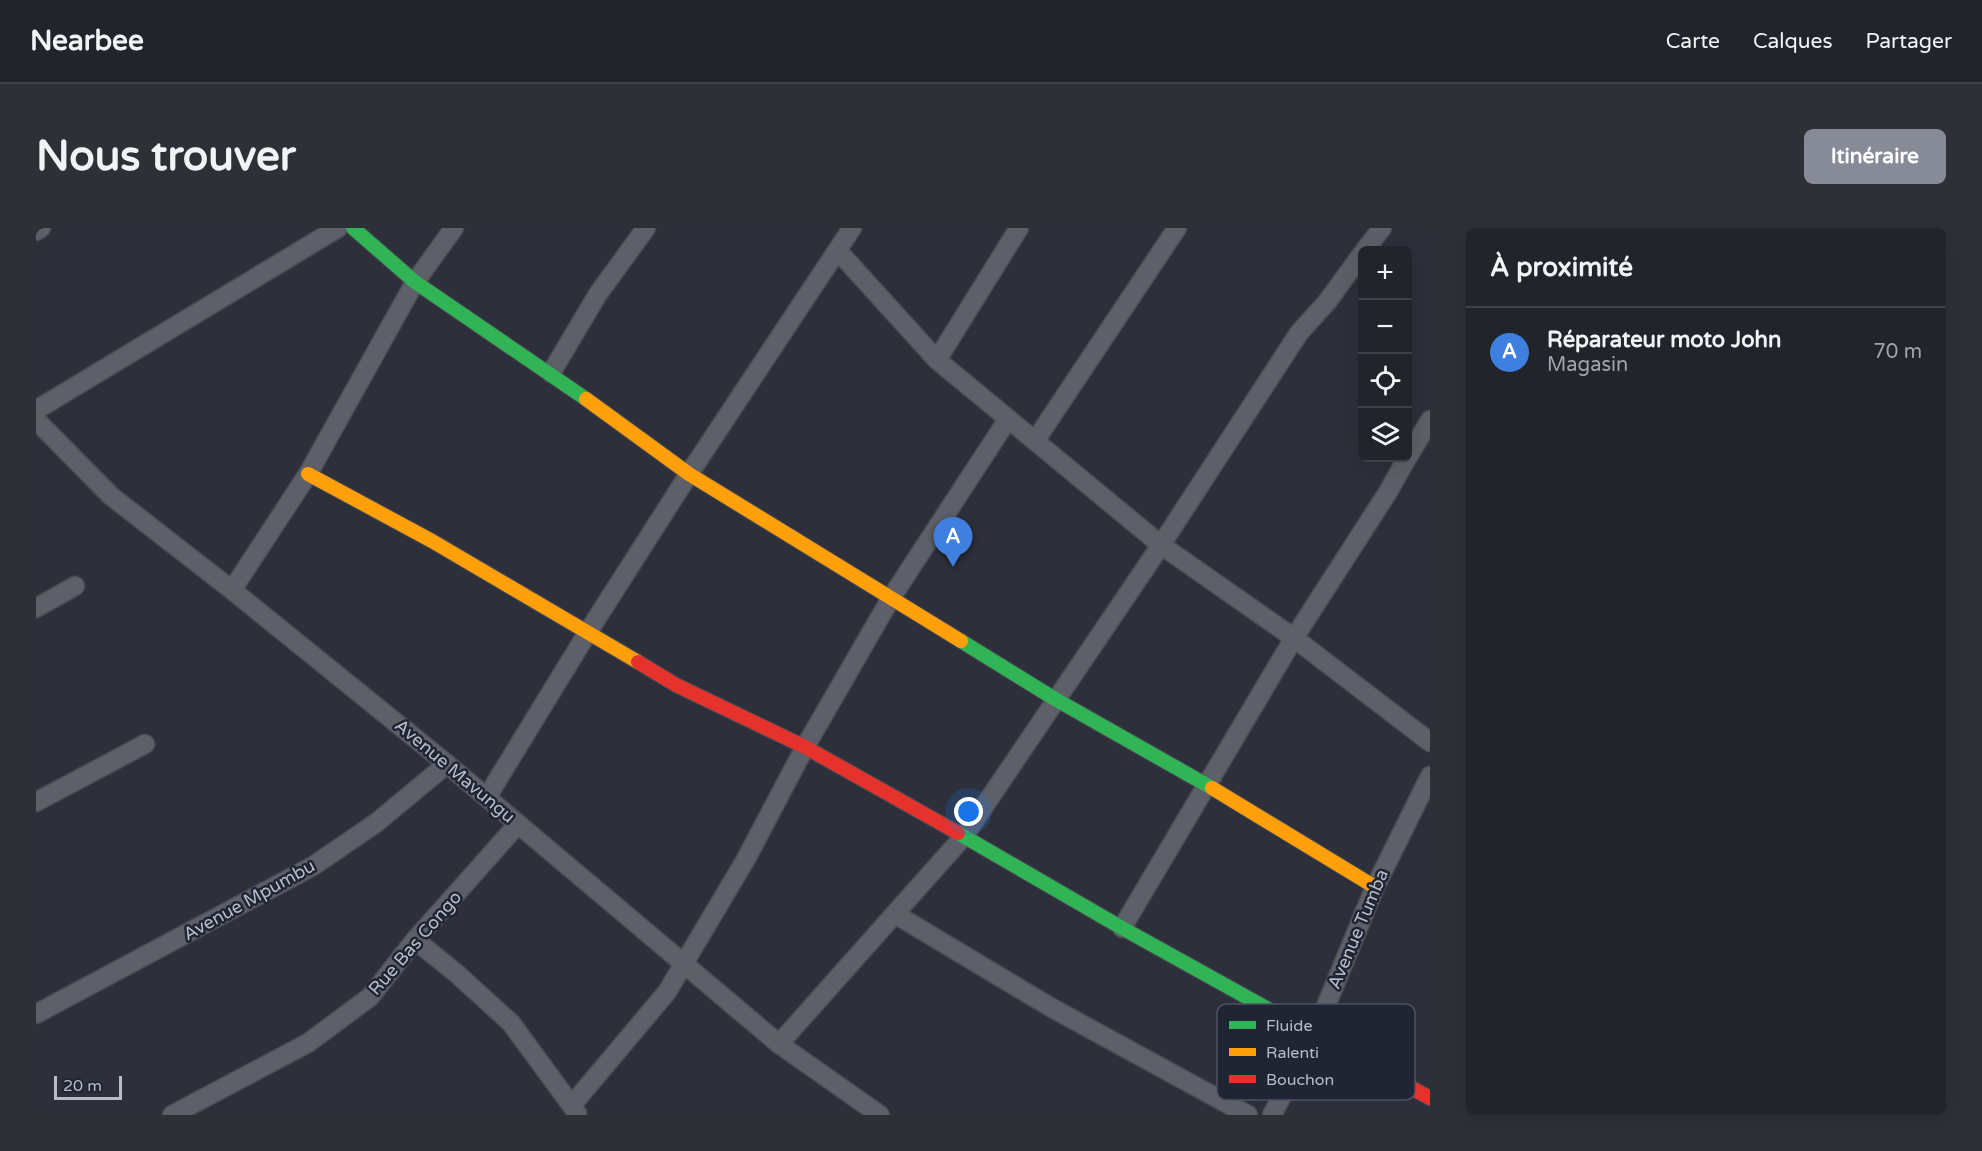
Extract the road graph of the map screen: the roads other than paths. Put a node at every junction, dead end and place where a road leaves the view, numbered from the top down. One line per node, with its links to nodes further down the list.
1 (41, 228): 10 (street)
2 (338, 228): 17 (street)
3 (352, 228): 14 (street)
4 (454, 228): 14 (street)
5 (646, 228): 16 (street)
6 (852, 228): 12 (street)
7 (1019, 228): 15 (street)
8 (1177, 228): 21 (street)
9 (1382, 228): 11 (street)
10 (36, 231)
11 (1368, 246)
12 (838, 251): 15 (street); 25 (street)
13 (1358, 259): 26 (street)
14 (415, 282): 16 (street); 24 (street)
15 (937, 360): 18 (street)
16 (550, 373): 25 (street)
17 (36, 410)
18 (1008, 419): 21 (street); 29 (street)
19 (36, 420): 28 (street, Avenue Mavungu)
20 (1430, 420): 22 (street)
21 (1035, 441): 26 (street)
22 (1412, 449)
23 (1404, 462): 32 (street)
24 (308, 474): 28 (street); 31 (street)
25 (689, 474): 29 (street); 31 (street)
26 (1161, 545): 32 (street); 33 (street)
27 (75, 586): 30 (street)
28 (232, 590): 37 (street, Avenue Mavungu)
29 (891, 598): 33 (street); 36 (street)
30 (36, 608)
31 (588, 632): 36 (street); 40 (street)
32 (1294, 638): 34 (street); 39 (street)
33 (1055, 699): 39 (street); 43 (street)
34 (1430, 742)
35 (146, 744): 41 (street)
36 (805, 747): 43 (street); 48 (street)
37 (447, 764): 40 (street, Avenue Mavungu); 51 (street, Avenue Mpumbu)
38 (1430, 776): 44 (street, Avenue Tumba)
39 (1206, 785): 44 (street); 46 (street)
40 (487, 797): 42 (street, Avenue Mavungu)
41 (36, 802)
42 (518, 824): 47 (street, Rue Bas Congo); 48 (street, Avenue Mavungu)
43 (964, 836): 45 (street); 46 (street)
44 (1375, 887): 50 (street, Avenue Tumba)
45 (895, 914): 52 (street); 54 (street)
46 (1122, 928): 49 (street)
47 (415, 940): 58 (street); 59 (street, Rue Bas Congo)
48 (683, 965): 52 (street, Avenue Mavungu); 58 (street)
49 (1258, 1004)
50 (1327, 1004)
51 (36, 1014)
52 (779, 1044): 60 (street, Avenue Mavungu)
53 (1415, 1090): 55 (street)
54 (1217, 1098)
55 (1430, 1098)
56 (1221, 1100): 61 (street)
57 (1280, 1100): 62 (street, Avenue Tumba)
58 (575, 1110)
59 (172, 1115)
60 (880, 1115)
61 (1248, 1115)
62 (1272, 1115)

